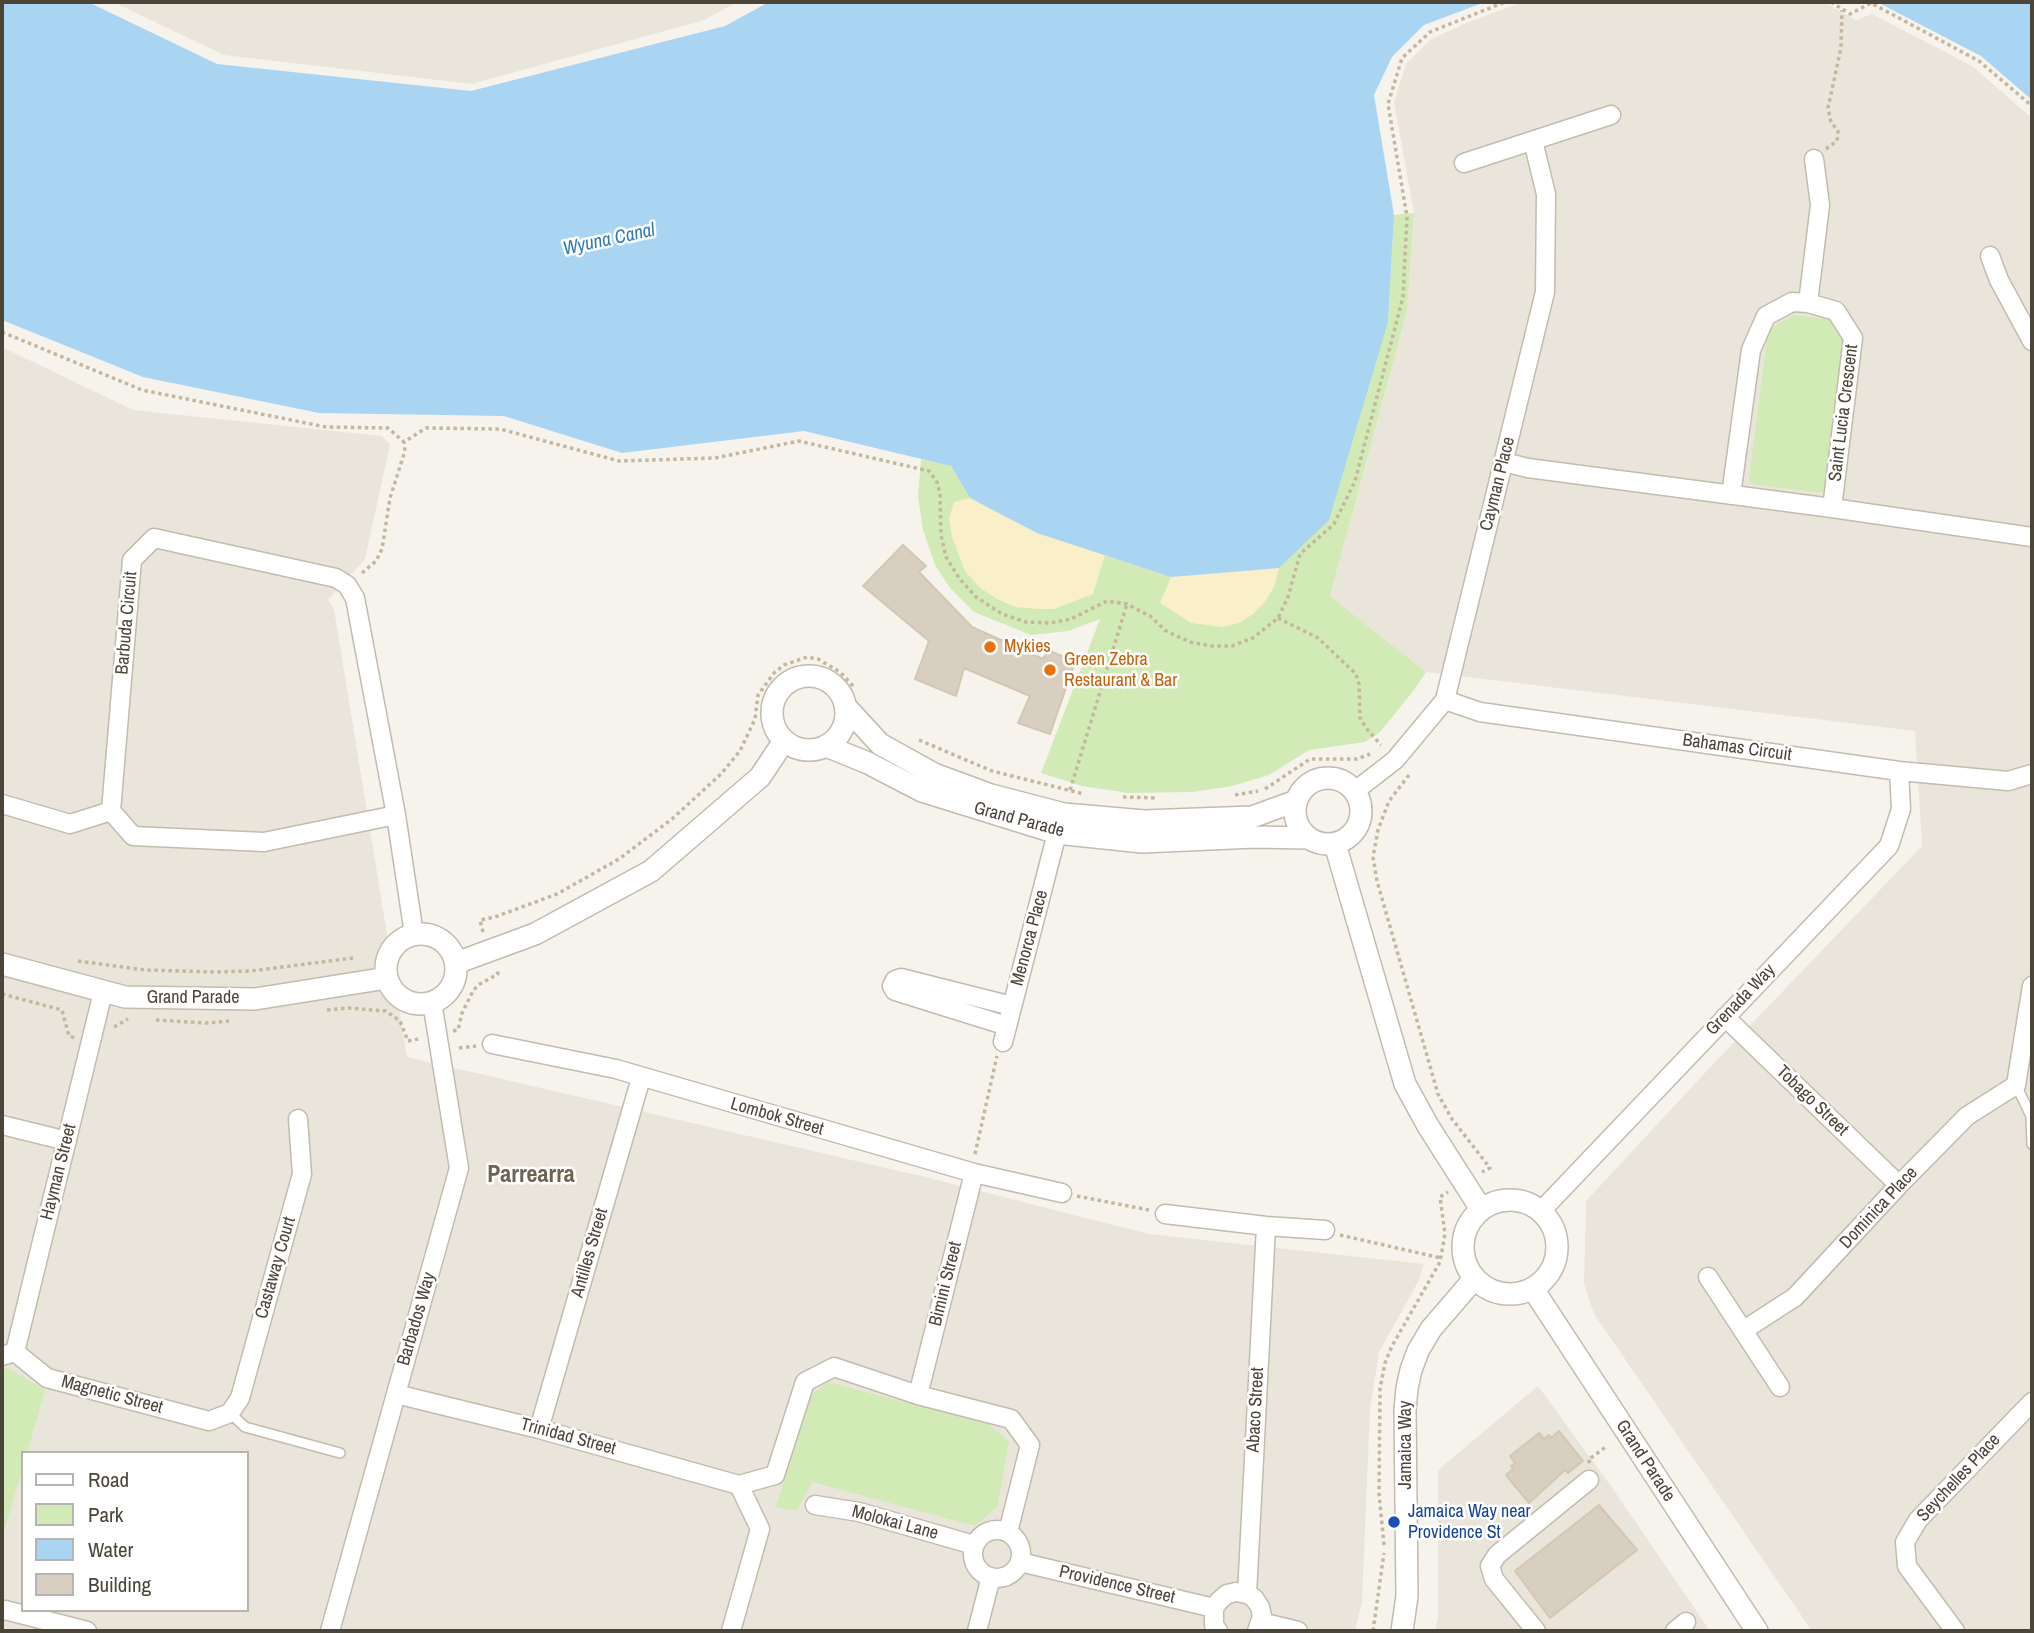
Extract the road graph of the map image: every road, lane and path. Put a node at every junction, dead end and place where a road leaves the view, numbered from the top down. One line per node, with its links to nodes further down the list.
1 (1505, 2): 20 (path)
2 (1831, 2): 3 (path)
3 (1842, 10): 4 (path); 7 (path)
4 (2032, 106)
5 (1611, 115): 6 (street)
6 (1533, 141): 8 (street); 14 (street, Cayman Place)
7 (1814, 159): 10 (street)
8 (1464, 163)
9 (1990, 256): 12 (street)
10 (1808, 303): 15 (street); 16 (street, Saint Lucia Crescent)
11 (2, 331): 13 (path)
12 (2032, 341)
13 (404, 442): 18 (path); 19 (path)
14 (1504, 462): 15 (street); 21 (street, Cayman Place)
15 (1731, 495): 16 (street)
16 (1832, 508): 17 (street)
17 (2032, 537)
18 (347, 585): 38 (street, Barbuda Circuit); 39 (street)
19 (1126, 604): 20 (path); 30 (path)
20 (1278, 618): 25 (path)
21 (1445, 700): 27 (street, Cayman Place); 28 (street, Bahamas Circuit)
22 (854, 702): 24 (street); 26 (street); 36 (street, Grand Parade); 43 (path)
23 (908, 736): 30 (path)
24 (784, 741): 26 (street); 47 (street)
25 (1381, 745): 27 (path); 34 (path)
26 (826, 746): 40 (street, Grand Parade)
27 (1395, 760): 31 (street, Cayman Place); 65 (path)
28 (1899, 771): 29 (street, Bahamas Circuit); 54 (street, Grenada Way)
29 (2032, 775)
30 (1070, 791): 32 (path)
31 (1355, 791): 36 (street); 42 (street)
32 (1085, 794)
33 (1110, 796): 35 (path)
34 (1226, 796)
35 (1162, 798)
36 (1296, 801): 41 (street)
37 (2, 804): 38 (street)
38 (111, 811): 39 (street)
39 (396, 816): 44 (street)
40 (1057, 834): 41 (street, Grand Parade); 53 (street, Menorca Place)
41 (1308, 838): 42 (street)
42 (1335, 844): 65 (street)
43 (480, 920)
44 (414, 934): 47 (street); 49 (street)
45 (353, 958): 46 (path)
46 (71, 960)
47 (456, 963): 52 (street)
48 (2, 964): 51 (street, Grand Parade)
49 (387, 978): 51 (street, Grand Parade); 52 (street)
50 (2032, 986): 59 (street)
51 (103, 992): 62 (street, Hayman Street)
52 (432, 1002): 80 (street, Barbados Way)
53 (1012, 1006): 56 (street, Menorca Place); 56 (street)
54 (1725, 1017): 66 (street, Tobago Street); 69 (street, Grenada Way)
55 (458, 1030): 57 (path)
56 (1005, 1034): 64 (path)
57 (492, 1044): 58 (street, Lombok Street)
58 (641, 1078): 64 (street, Lombok Street); 84 (street, Antilles Street)
59 (2016, 1085): 63 (lane); 66 (street, Dominica Place)
60 (298, 1119): 83 (street, Castaway Court)
61 (2, 1125): 62 (street)
62 (67, 1141): 78 (street, Hayman Street)
63 (2032, 1144)
64 (974, 1173): 67 (street, Lombok Street); 81 (street, Bimini Street)
65 (1464, 1182): 68 (street); 73 (path)
66 (1899, 1185): 77 (street, Dominica Place)
67 (1062, 1192): 70 (path)
68 (1481, 1209): 69 (street); 75 (street)
69 (1541, 1211): 76 (street)
70 (1165, 1214): 71 (street)
71 (1266, 1226): 72 (street); 93 (street, Abaco Street)
72 (1325, 1230): 73 (path)
73 (1441, 1258): 103 (path)
74 (1708, 1277): 77 (street)
75 (1474, 1279): 76 (street); 104 (street, Jamaica Way)
76 (1533, 1289): 106 (street, Grand Parade)
77 (1744, 1330): 79 (street)
78 (9, 1354): 83 (street, Magnetic Street)
79 (1780, 1387)
80 (396, 1394): 84 (street, Trinidad Street); 98 (street, Barbados Way)
81 (918, 1395): 87 (street); 89 (street)
82 (2032, 1402): 107 (street, Seychelles Place)
83 (230, 1413): 85 (lane)
84 (539, 1429): 87 (street, Trinidad Street)
85 (340, 1453)
86 (1590, 1480): 105 (street)
87 (739, 1485): 99 (street)
88 (815, 1505): 90 (street, Molokai Lane)
89 (1008, 1532): 90 (street); 91 (street)
90 (974, 1545): 92 (street)
91 (1020, 1562): 92 (street); 94 (street, Providence Street)
92 (991, 1577): 100 (street)
93 (1247, 1594): 94 (street); 96 (street)
94 (1214, 1608): 101 (street)
95 (2, 1611): 97 (street)
96 (1259, 1627): 102 (street)
97 (87, 1631)
98 (330, 1631)
99 (731, 1631)
100 (977, 1631)
101 (1217, 1631)
102 (1298, 1631)
103 (1373, 1631)
104 (1402, 1631)
105 (1536, 1631)
106 (1757, 1631)
107 (1955, 1631)

